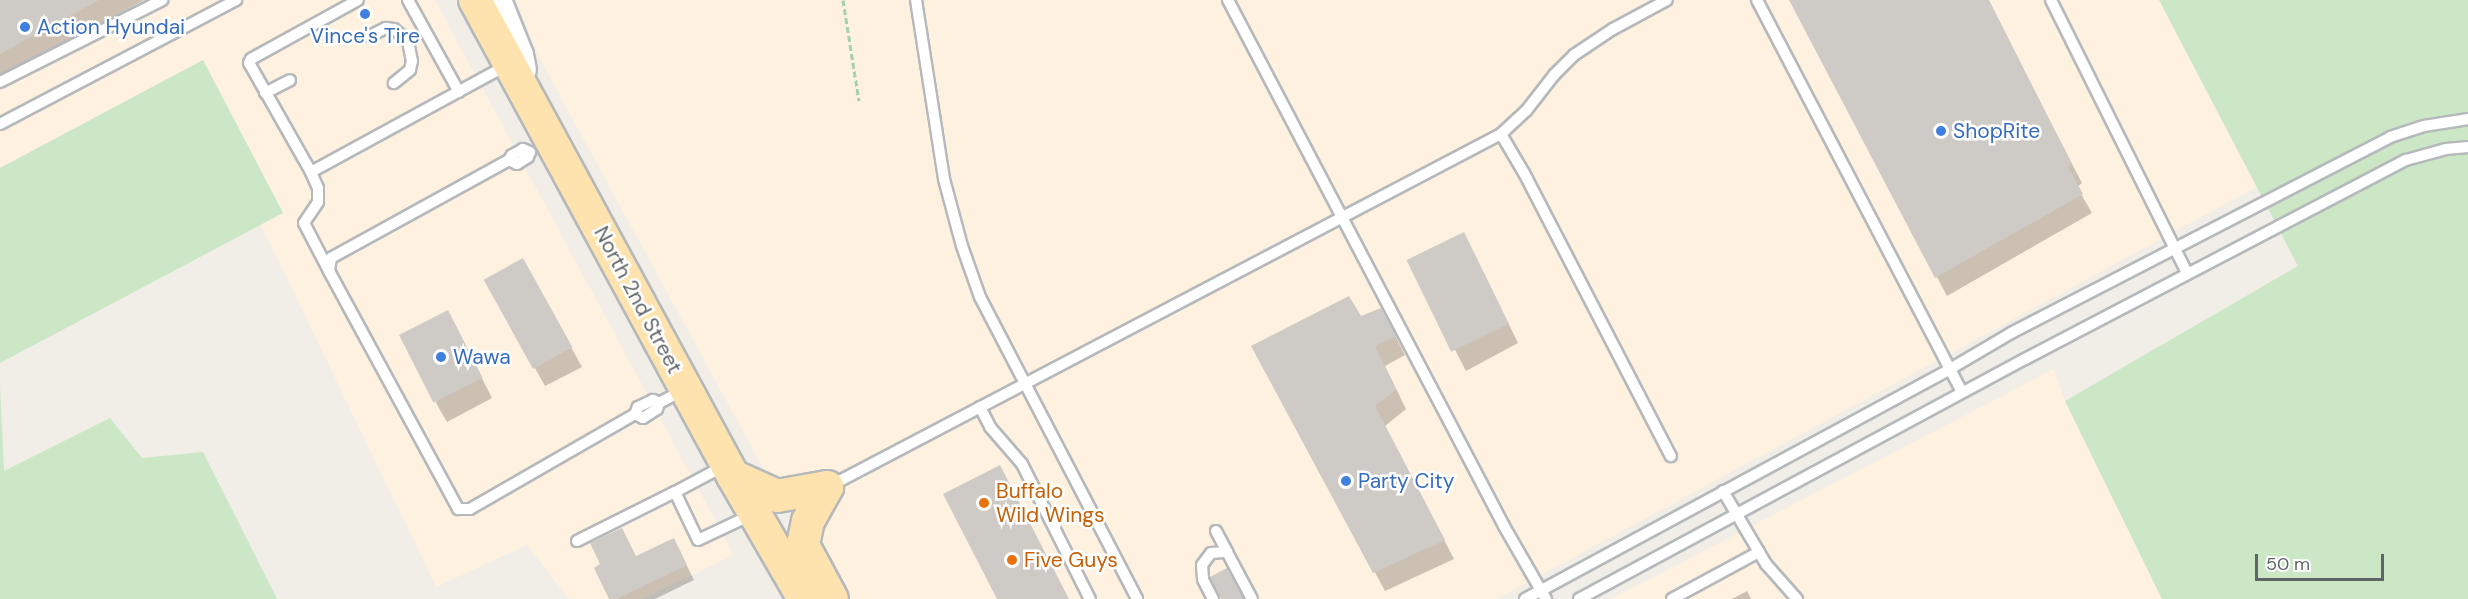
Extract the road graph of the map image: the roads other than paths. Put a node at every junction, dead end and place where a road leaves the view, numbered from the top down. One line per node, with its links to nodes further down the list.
1 (162, 0): 15 (lane)
2 (236, 0): 21 (lane)
3 (358, 0): 18 (lane)
4 (408, 0): 17 (lane)
5 (475, 0): 13 (main road, North 2nd Street)
6 (498, 0): 19 (street)
7 (916, 0): 31 (lane)
8 (1228, 0): 26 (lane)
9 (1667, 0): 22 (lane)
10 (1757, 0): 30 (lane)
11 (2051, 0): 27 (lane)
12 (370, 36): 16 (lane)
13 (510, 64): 17 (lane); 19 (main road, North 2nd Street)
14 (290, 80): 18 (lane)
15 (0, 82)
16 (394, 83)
17 (459, 92): 25 (lane)
18 (266, 93): 25 (lane)
19 (526, 94): 33 (main road, North 2nd Street)
20 (2468, 119): 27 (lane)
21 (0, 124)
22 (1501, 135): 26 (lane); 35 (lane)
23 (2468, 147): 29 (lane)
24 (509, 160): 28 (lane)
25 (310, 172): 28 (lane)
26 (1343, 219): 31 (lane); 46 (lane)
27 (2175, 249): 29 (lane); 30 (lane)
28 (329, 271): 33 (lane)
29 (2187, 273): 32 (lane)
30 (1950, 369): 32 (lane); 38 (lane)
31 (1025, 383): 34 (lane); 50 (lane)
32 (1962, 392): 41 (lane)
33 (673, 396): 36 (main road, North 2nd Street)
34 (980, 407): 37 (lane); 49 (lane)
35 (1671, 456)
36 (730, 470): 37 (main road); 39 (lane); 40 (main road, North 2nd Street)
37 (827, 488): 48 (main road)
38 (1723, 490): 41 (lane); 46 (lane)
39 (675, 492): 40 (lane); 43 (lane)
40 (754, 513): 47 (main road, North 2nd Street)
41 (1736, 514): 45 (lane); 54 (lane)
42 (1216, 531): 44 (lane)
43 (577, 541)
44 (1227, 552): 51 (lane); 52 (lane)
45 (1759, 552): 55 (lane); 56 (lane)
46 (1543, 595): 53 (lane)
47 (804, 599)
48 (832, 599)
49 (1090, 599)
50 (1137, 599)
51 (1213, 599)
52 (1252, 599)
53 (1525, 599)
54 (1578, 599)
55 (1672, 599)
56 (1797, 599)

